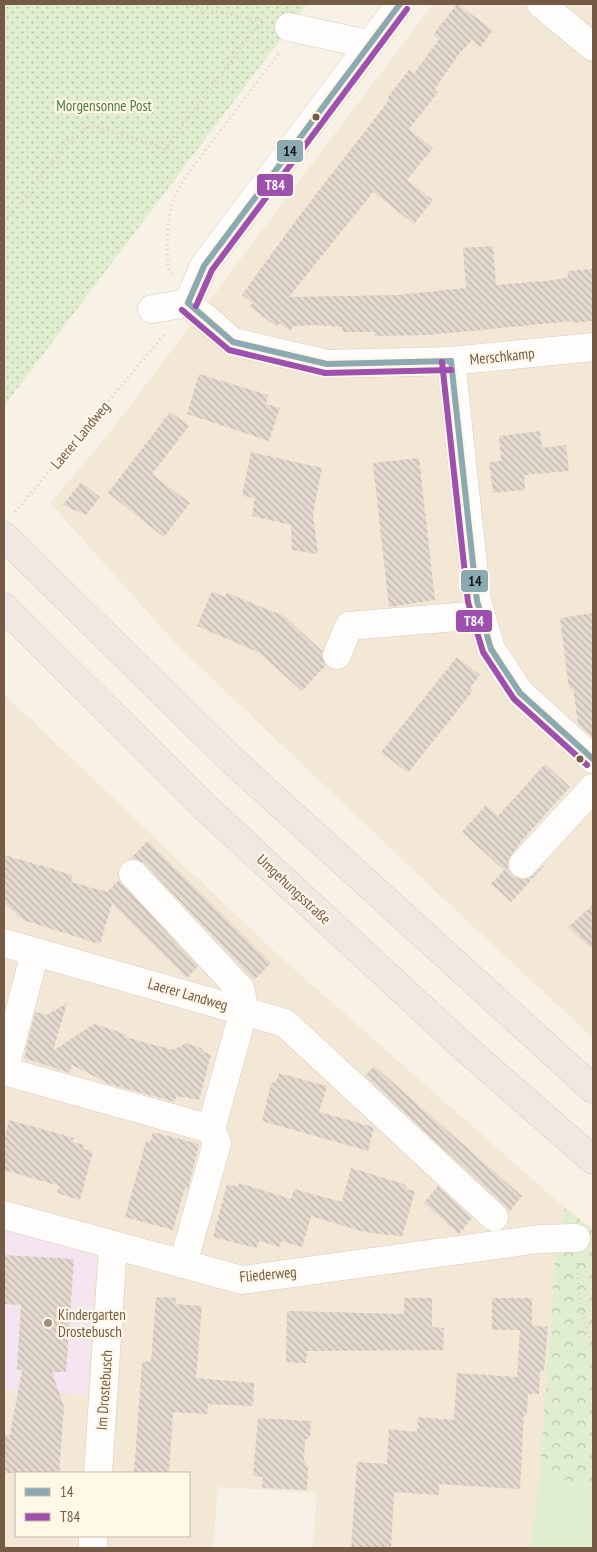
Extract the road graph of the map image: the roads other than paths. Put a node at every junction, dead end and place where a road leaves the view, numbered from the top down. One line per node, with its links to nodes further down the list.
1 (400, 4): 4 (street)
2 (541, 4): 5 (street)
3 (284, 24): 4 (street)
4 (368, 44): 6 (street)
5 (593, 47)
6 (188, 303): 7 (street); 9 (street, Merschkamp)
7 (152, 309)
8 (593, 347): 9 (street, Merschkamp)
9 (451, 361): 12 (street)
10 (8, 526): 22 (highway)
11 (4, 607): 24 (highway, Umgehungsstraße)
12 (481, 616): 13 (street); 14 (street)
13 (337, 655)
14 (591, 753)
15 (593, 788): 16 (street)
16 (523, 864)
17 (133, 874): 20 (street)
18 (4, 943): 19 (street, Laerer Landweg)
19 (35, 952): 20 (street, Laerer Landweg); 21 (street)
20 (244, 1010): 23 (street); 26 (street, Laerer Landweg)
21 (4, 1071): 23 (street)
22 (593, 1089)
23 (211, 1129): 29 (street)
24 (593, 1160)
25 (4, 1215): 28 (street, Fliederweg)
26 (494, 1217)
27 (576, 1238): 29 (street, Fliederweg)
28 (113, 1246): 29 (street, Fliederweg); 30 (street, Im Drostebusch)
29 (183, 1264)
30 (98, 1472)

